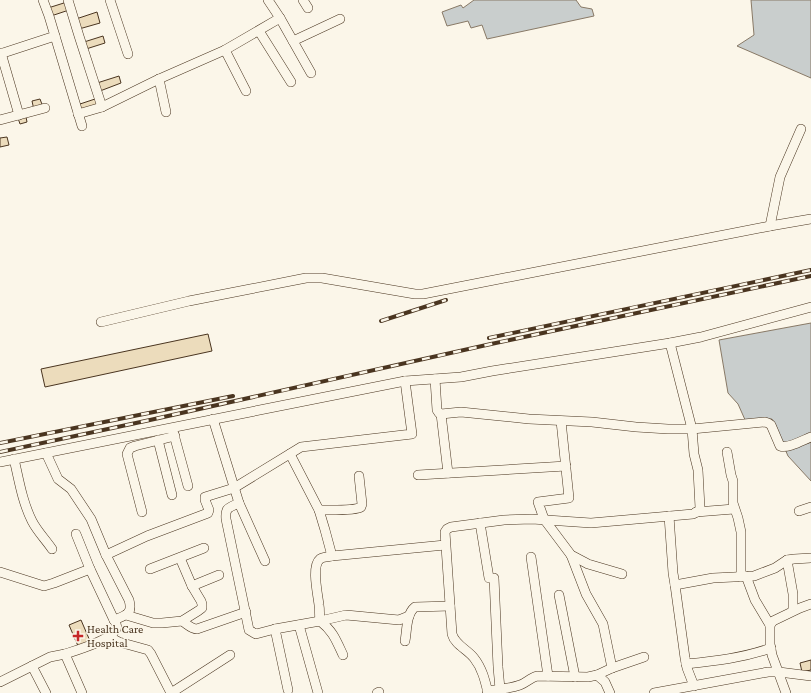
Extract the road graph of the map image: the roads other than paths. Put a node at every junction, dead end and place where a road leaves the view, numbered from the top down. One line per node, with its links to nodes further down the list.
1 (43, 0): 8 (street)
2 (68, 0): 17 (street)
3 (110, 0): 12 (street)
4 (268, 0): 5 (street)
5 (280, 18): 7 (street); 9 (street)
6 (340, 19): 9 (street)
7 (259, 31): 10 (street); 15 (street)
8 (55, 36): 11 (street); 20 (street)
9 (293, 41): 13 (street)
10 (225, 50): 14 (street); 16 (street)
11 (1, 54): 21 (street)
12 (128, 54)
13 (311, 73)
14 (159, 79): 17 (street); 19 (street)
15 (290, 82)
16 (246, 91)
17 (102, 107): 20 (street)
18 (45, 108): 21 (street)
19 (166, 112)
20 (78, 114): 23 (street)
21 (19, 115): 22 (street)
22 (0, 120)
23 (82, 126)
24 (801, 129): 26 (street)
25 (811, 219): 26 (street)
26 (770, 226): 28 (street)
27 (811, 307): 29 (street)
28 (101, 322)
29 (670, 343): 30 (street); 35 (street)
30 (434, 379): 31 (street); 32 (street)
31 (405, 381): 33 (street); 41 (street)
32 (441, 414): 34 (street); 45 (street)
33 (213, 419): 36 (street); 49 (street)
34 (561, 421): 35 (street); 44 (street)
35 (692, 429): 37 (street); 57 (street)
36 (174, 432): 38 (street); 40 (street); 48 (street)
37 (811, 437)
38 (158, 440): 50 (street); 56 (street)
39 (727, 452): 53 (street)
40 (46, 453): 42 (street); 65 (street)
41 (290, 454): 49 (street); 54 (street)
42 (14, 459): 43 (street); 64 (street)
43 (0, 462)
44 (566, 466): 45 (street); 59 (street)
45 (448, 473): 46 (street)
46 (418, 475)
47 (359, 476): 54 (street)
48 (188, 486)
49 (234, 488): 51 (street); 65 (street)
50 (172, 495)
51 (239, 503): 71 (street); 85 (street)
52 (811, 507): 55 (street)
53 (734, 509): 57 (street); 78 (street)
54 (319, 510): 67 (street)
55 (799, 511)
56 (142, 512)
57 (696, 512): 58 (street)
58 (669, 516): 59 (street); 79 (street)
59 (544, 519): 60 (street); 66 (street)
60 (480, 523): 62 (street); 103 (street)
61 (76, 534): 73 (street)
62 (445, 545): 67 (street); 83 (street)
63 (204, 548): 69 (street)
64 (52, 549)
65 (106, 555): 86 (street)
66 (572, 555): 76 (street); 104 (street)
67 (332, 556): 90 (street)
68 (531, 557): 108 (street)
69 (180, 558): 74 (street); 80 (street)
70 (811, 558): 72 (street)
71 (265, 560)
72 (787, 560): 78 (street); 84 (street)
73 (90, 569): 75 (street); 88 (street)
74 (150, 569)
75 (0, 572)
76 (622, 574)
77 (219, 575): 80 (street)
78 (744, 577): 79 (street); 92 (street)
79 (675, 585): 101 (street)
80 (192, 586): 89 (street)
81 (559, 596): 110 (street)
82 (811, 604): 84 (street)
83 (450, 606): 87 (street); 106 (street)
84 (794, 610): 92 (street)
85 (246, 612): 89 (street); 93 (street)
86 (126, 615): 88 (street); 89 (street)
87 (409, 616): 90 (street); 95 (street)
88 (114, 620): 94 (street)
89 (182, 621)
90 (320, 621): 91 (street); 99 (street)
91 (299, 625): 93 (street); 120 (street)
92 (770, 625): 96 (street)
93 (275, 628): 114 (street)
94 (110, 635): 97 (street); 119 (street)
95 (405, 642)
96 (771, 648): 101 (street); 105 (street)
97 (65, 654): 102 (street); 118 (street)
98 (230, 654): 119 (street)
99 (343, 655)
100 (644, 656): 104 (street)
101 (686, 664): 112 (street)
102 (32, 666): 111 (street); 117 (street)
103 (498, 666): 106 (street); 113 (street)
104 (612, 668): 107 (street)
105 (779, 672): 109 (street); 112 (street); 116 (street)
106 (483, 673): 115 (street)
107 (597, 675): 110 (street); 121 (street)
108 (548, 676): 110 (street); 113 (street)
109 (811, 676)
110 (575, 677)
111 (0, 682)
112 (694, 686): 122 (street)
113 (500, 689): 115 (street)
114 (288, 690)
115 (488, 692)
116 (785, 692)
117 (46, 693)
118 (82, 693)
119 (171, 693)
120 (318, 693)
121 (610, 693)
122 (657, 693)

